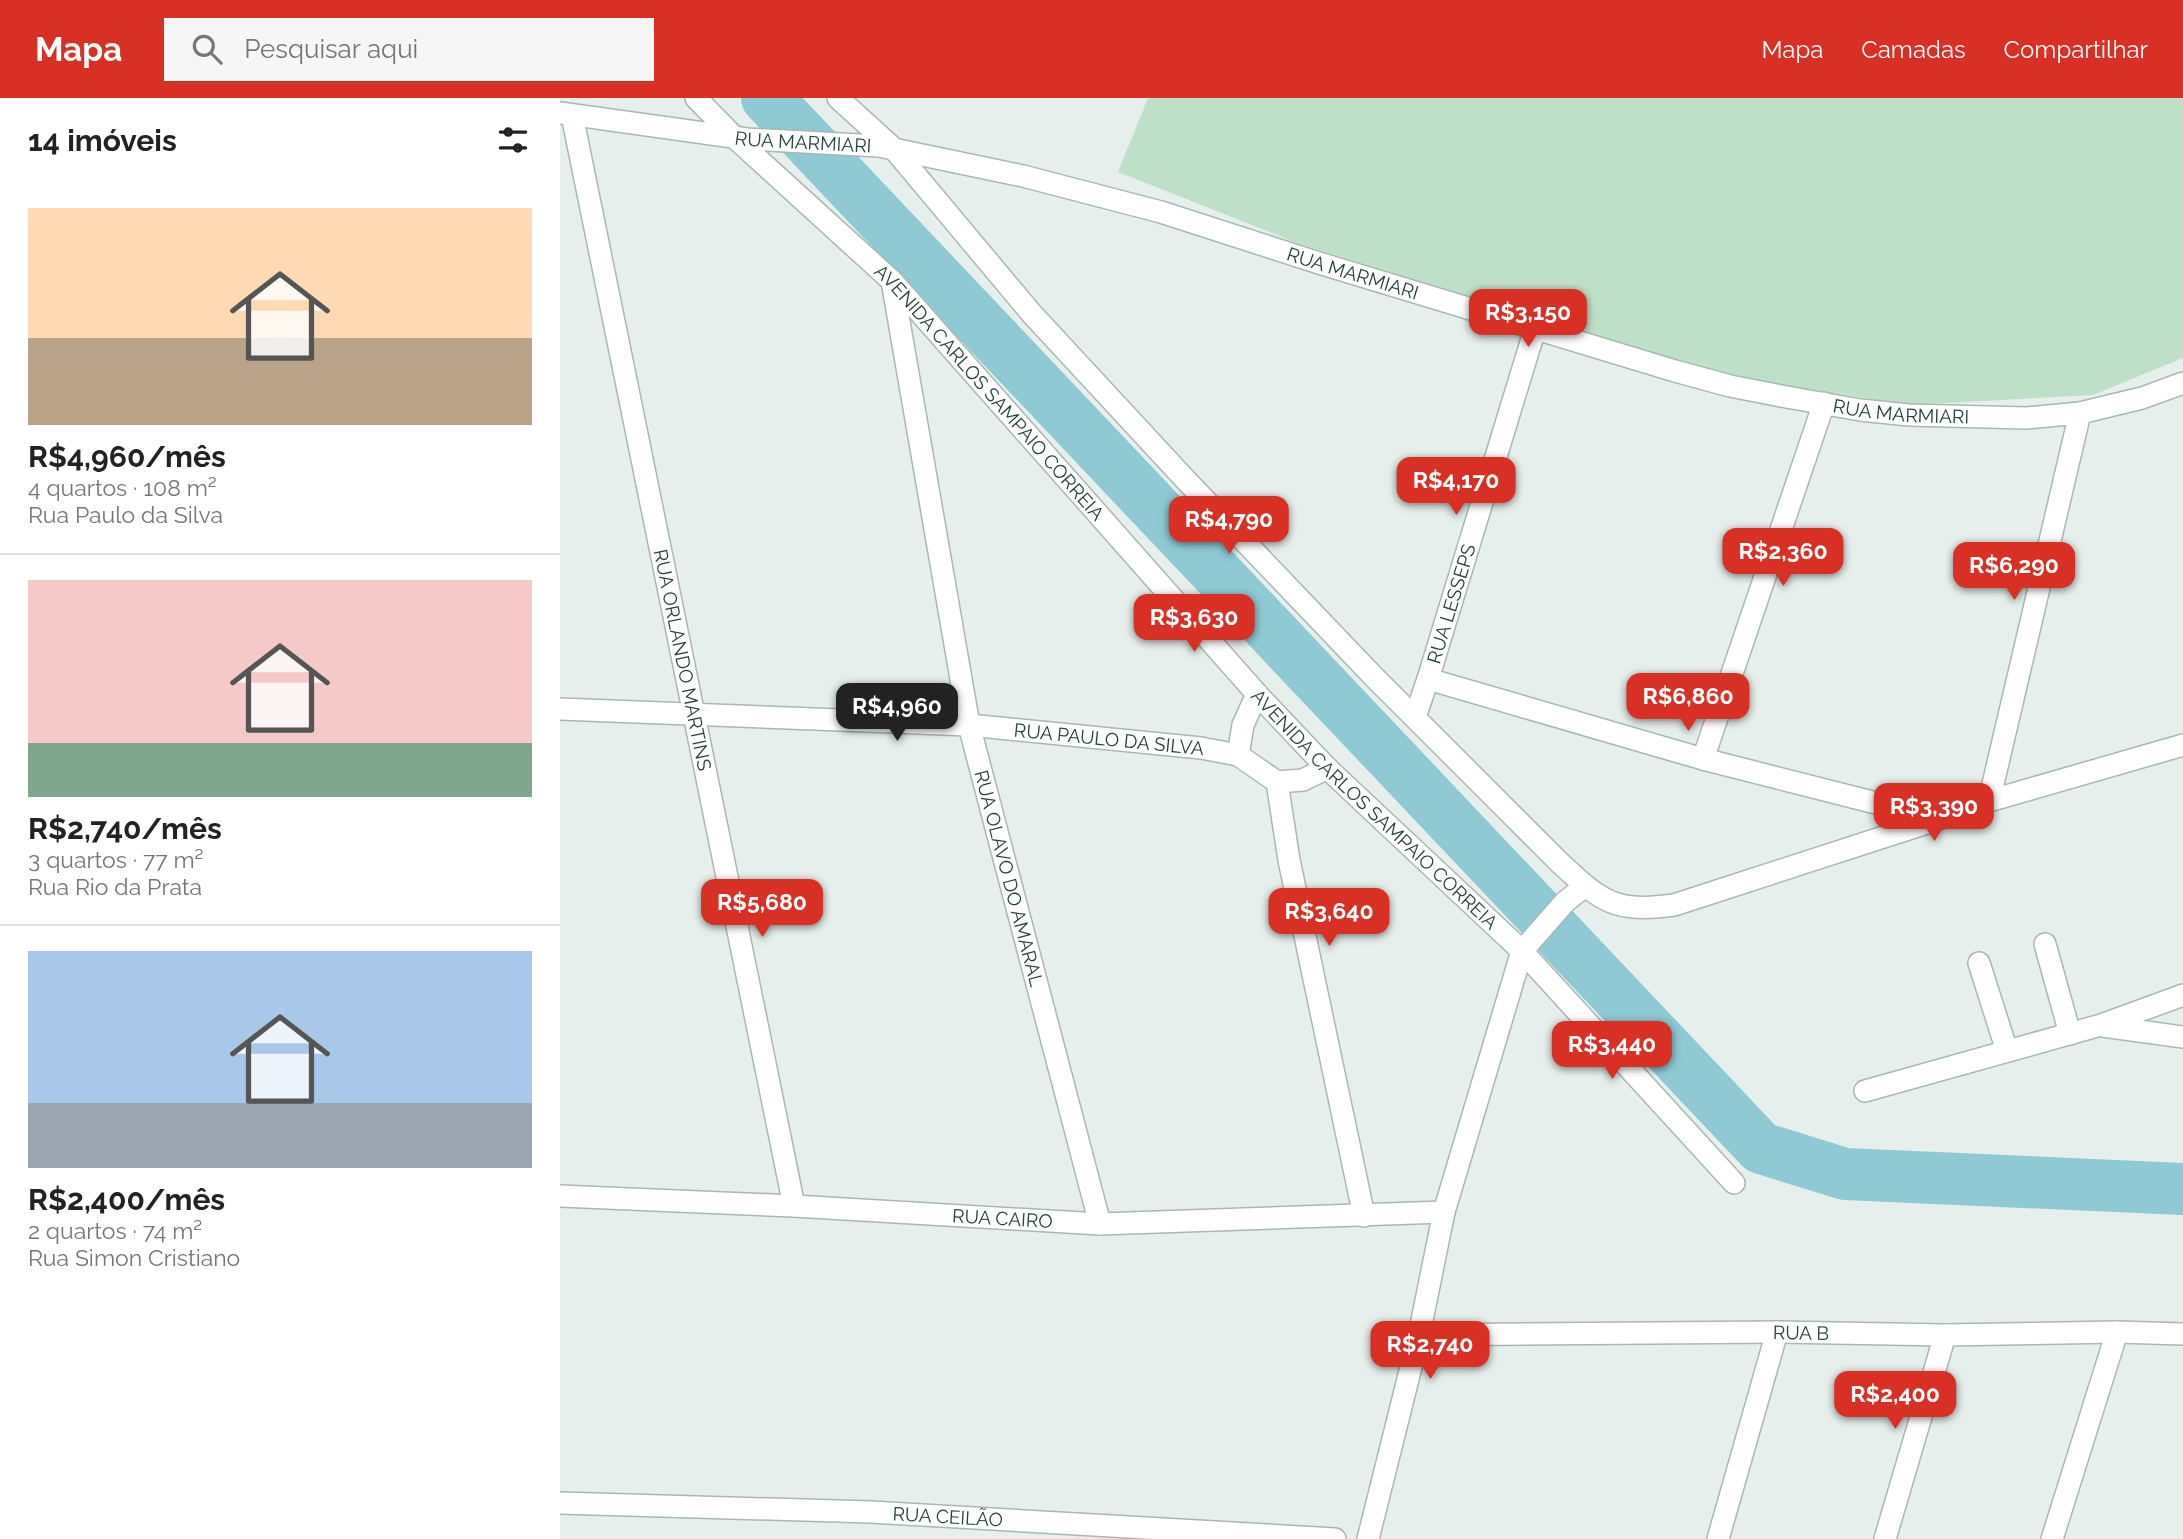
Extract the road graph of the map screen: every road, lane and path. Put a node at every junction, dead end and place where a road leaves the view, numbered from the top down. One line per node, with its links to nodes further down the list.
1 (696, 98): 4 (street, AVENIDA CARLOS SAMPAIO CORREIA)
2 (838, 98): 5 (street)
3 (566, 114): 4 (street, RUA MARMIARI); 14 (street, RUA ORLANDO MARTINS)
4 (741, 138): 5 (street, RUA MARMIARI); 6 (street, AVENIDA CARLOS SAMPAIO CORREIA)
5 (886, 147): 7 (street, RUA MARMIARI); 15 (street)
6 (892, 281): 12 (street, AVENIDA CARLOS SAMPAIO CORREIA); 16 (street, RUA OLAVO DO AMARAL)
7 (1535, 329): 9 (street, RUA MARMIARI); 11 (street, RUA LESSEPS)
8 (2183, 383): 10 (street, RUA MARMIARI)
9 (1824, 403): 10 (street, RUA MARMIARI); 19 (street)
10 (2080, 413): 22 (street)
11 (1429, 679): 15 (street, RUA LESSEPS); 19 (street)
12 (1257, 694): 18 (street); 20 (street, AVENIDA CARLOS SAMPAIO CORREIA)
13 (560, 709): 14 (street, RUA PAULO DA SILVA)
14 (695, 714): 16 (street, RUA PAULO DA SILVA); 36 (street, RUA ORLANDO MARTINS)
15 (1415, 717): 24 (street)
16 (969, 725): 18 (street, RUA PAULO DA SILVA); 39 (street, RUA OLAVO DO AMARAL)
17 (2183, 745): 22 (street)
18 (1238, 755): 21 (street)
19 (1703, 759): 23 (street)
20 (1327, 768): 21 (street); 26 (street, AVENIDA CARLOS SAMPAIO CORREIA)
21 (1277, 782): 38 (street)
22 (1989, 801): 23 (street)
23 (1939, 819): 24 (street)
24 (1585, 886): 26 (street)
25 (2045, 944): 30 (street)
26 (1525, 947): 34 (street, AVENIDA CARLOS SAMPAIO CORREIA); 37 (street)
27 (1979, 963): 32 (street)
28 (2183, 995): 29 (street)
29 (2101, 1025): 30 (street); 31 (street)
30 (2070, 1034): 32 (street)
31 (2183, 1037)
32 (2007, 1051): 33 (street)
33 (1865, 1091)
34 (1734, 1183)
35 (560, 1196): 36 (street, RUA CAIRO)
36 (794, 1206): 39 (street, RUA CAIRO)
37 (1444, 1212): 38 (street, RUA CAIRO); 43 (street)
38 (1364, 1216): 39 (street, RUA CAIRO)
39 (1100, 1224)
40 (1777, 1332): 43 (street, RUA B); 44 (street, RUA B); 48 (street)
41 (2117, 1332): 42 (street, RUA B); 44 (street, RUA B); 50 (street)
42 (2183, 1334)
43 (1419, 1335): 47 (street)
44 (1945, 1335): 49 (street)
45 (560, 1503): 46 (street, RUA CEILÃO)
46 (1335, 1539)
47 (1368, 1539)
48 (1718, 1539)
49 (1885, 1539)
50 (2052, 1539)

